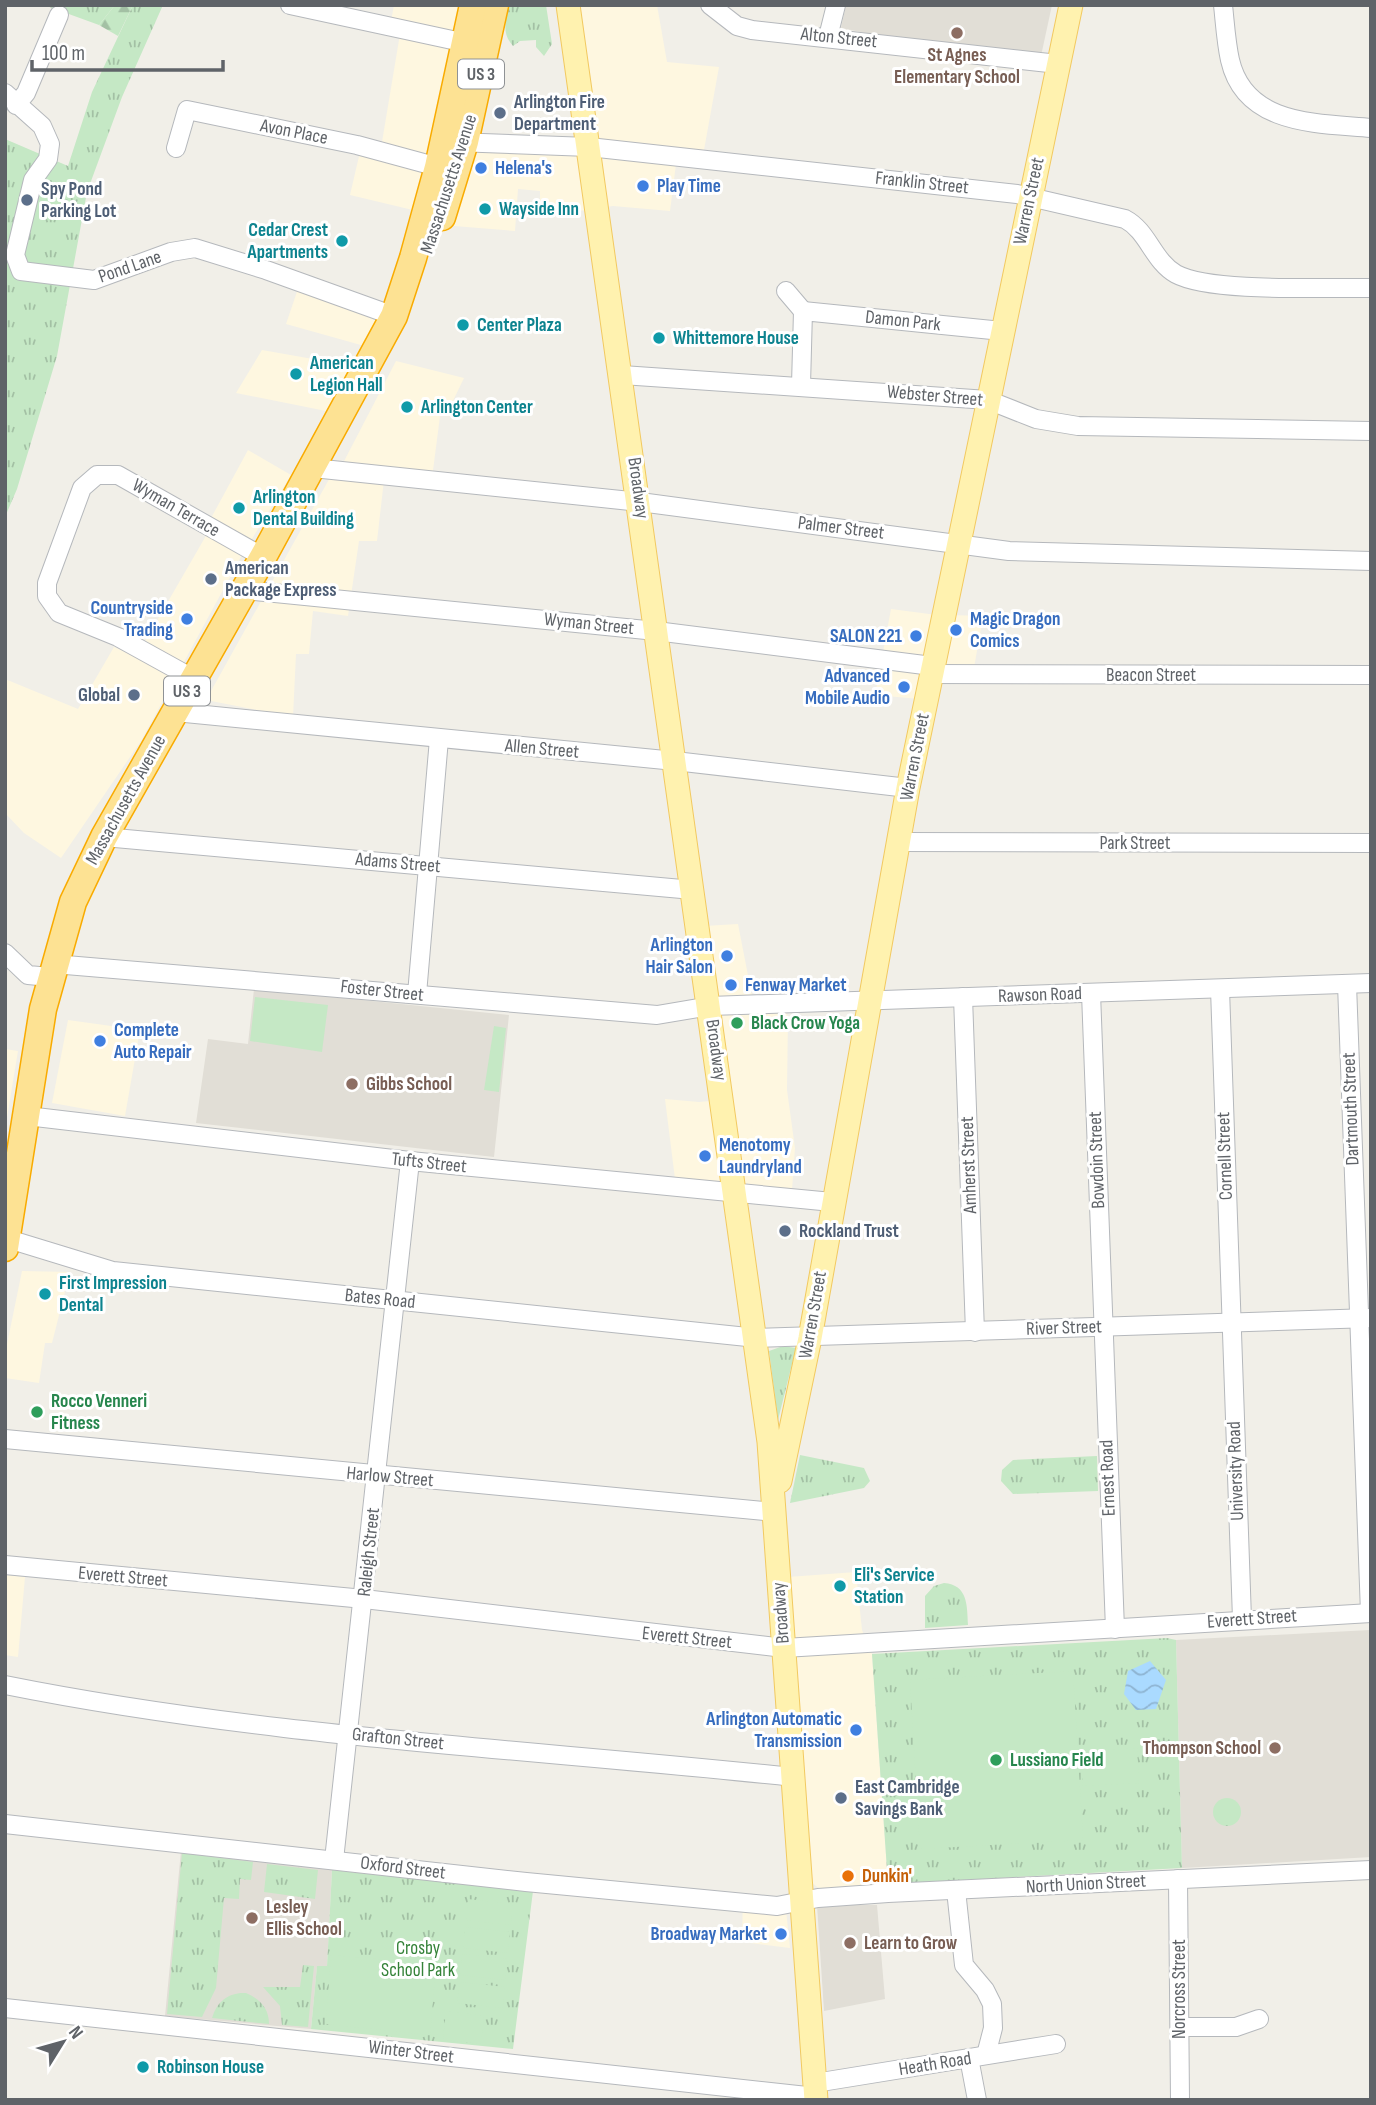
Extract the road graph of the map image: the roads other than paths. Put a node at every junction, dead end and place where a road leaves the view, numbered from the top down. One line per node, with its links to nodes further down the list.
1 (290, 5): 11 (street)
2 (473, 5): 11 (highway, Massachusetts Avenue / US 3)
3 (495, 5): 17 (highway, Massachusetts Avenue / US 3)
4 (568, 5): 15 (main road, Broadway)
5 (710, 5): 10 (street, Alton Street)
6 (836, 5): 10 (street)
7 (1071, 5): 12 (main road, Warren Street)
8 (1223, 5): 14 (street)
9 (59, 15): 13 (street)
10 (828, 37): 12 (street, Alton Street)
11 (466, 43): 17 (highway, Massachusetts Avenue / US 3)
12 (1058, 64): 18 (main road, Warren Street)
13 (11, 99): 22 (street, Pond Lane)
14 (1371, 128)
15 (589, 147): 17 (street, Franklin Street); 18 (street, Franklin Street); 24 (main road, Broadway)
16 (176, 148): 17 (street, Avon Place)
17 (449, 150): 22 (highway, Massachusetts Avenue / US 3); 22 (highway, Massachusetts Avenue / US 3)
18 (1030, 195): 19 (street, Franklin Street); 23 (main road, Warren Street)
19 (1371, 288)
20 (786, 290): 21 (street)
21 (803, 311): 23 (street, Damon Park); 25 (street)
22 (394, 316): 28 (highway, Massachusetts Avenue / US 3)
23 (1002, 331): 26 (main road, Warren Street)
24 (622, 375): 25 (street, Webster Street); 29 (main road, Broadway)
25 (801, 385): 26 (street, Webster Street)
26 (988, 400): 27 (street, Webster Street); 30 (main road, Warren Street)
27 (1371, 431)
28 (313, 468): 29 (street, Palmer Street); 31 (highway, Massachusetts Avenue / US 3)
29 (640, 502): 30 (street, Palmer Street); 34 (main road, Broadway)
30 (957, 542): 32 (street, Palmer Street); 35 (main road, Warren Street)
31 (263, 558): 33 (highway, Massachusetts Avenue / US 3); 37 (street, Wyman Terrace)
32 (1371, 561)
33 (244, 590): 34 (street, Wyman Street); 37 (highway, Massachusetts Avenue / US 3)
34 (656, 631): 35 (street, Wyman Street); 40 (main road, Broadway)
35 (932, 670): 36 (street, Beacon Street); 41 (main road, Warren Street)
36 (1371, 675)
37 (194, 679): 38 (highway, Massachusetts Avenue / US 3)
38 (175, 712): 39 (street, Allen Street); 42 (highway, Massachusetts Avenue / US 3)
39 (439, 739): 40 (street, Allen Street); 45 (street)
40 (675, 761): 41 (street, Allen Street); 46 (main road, Broadway)
41 (908, 788): 43 (main road, Warren Street)
42 (104, 836): 45 (street, Adams Street); 48 (highway, Massachusetts Avenue / US 3)
43 (899, 842): 44 (street, Park Street); 55 (main road, Warren Street)
44 (1371, 843)
45 (428, 866): 46 (street, Adams Street); 53 (street)
46 (693, 890): 56 (main road, Broadway)
47 (5, 953): 48 (street, Foster Street)
48 (52, 970): 53 (street, Foster Street); 57 (highway, Massachusetts Avenue / US 3)
49 (1346, 984): 50 (street, Rawson Road); 51 (street, Rawson Road); 63 (street, Dartmouth Street)
50 (1371, 984)
51 (1220, 989): 52 (street, Rawson Road); 64 (street, Cornell Street)
52 (1091, 993): 54 (street, Rawson Road); 65 (street, Bowdoin Street)
53 (417, 995): 56 (street, Foster Street)
54 (963, 997): 55 (street, Rawson Road); 66 (street, Amherst Street)
55 (870, 1000): 56 (street, Rawson Road); 60 (main road, Warren Street)
56 (710, 1006): 59 (main road, Broadway)
57 (27, 1116): 58 (street, Tufts Street); 61 (highway, Massachusetts Avenue / US 3)
58 (410, 1161): 59 (street, Tufts Street); 62 (street, Raleigh Street)
59 (736, 1195): 60 (street, Tufts Street); 67 (main road, Broadway)
60 (832, 1202): 68 (main road, Warren Street)
61 (6, 1242): 62 (street, Bates Road)
62 (395, 1301): 67 (street, Bates Road); 70 (street, Raleigh Street)
63 (1365, 1318): 64 (street, River Street); 74 (street, Dartmouth Street)
64 (1231, 1323): 65 (street, River Street); 75 (street, University Road)
65 (1103, 1327): 66 (street, River Street); 76 (street, Ernest Road)
66 (975, 1332): 68 (street, River Street)
67 (757, 1338): 68 (street, River Street); 71 (main road, Broadway)
68 (810, 1338): 71 (main road, Warren Street)
69 (5, 1439): 70 (street, Harlow Street)
70 (376, 1476): 71 (street, Harlow Street); 73 (street, Raleigh Street)
71 (774, 1512): 77 (main road, Broadway)
72 (5, 1565): 73 (street, Everett Street)
73 (364, 1600): 77 (street, Everett Street); 79 (street, Raleigh Street)
74 (1370, 1613): 75 (street, Everett Street)
75 (1242, 1619): 76 (street, Everett Street)
76 (1115, 1629): 77 (street, Everett Street)
77 (784, 1648): 80 (main road, Broadway)
78 (5, 1685): 79 (street, Grafton Street)
79 (348, 1733): 80 (street, Grafton Street); 82 (street, Raleigh Street)
80 (793, 1777): 86 (main road, Broadway)
81 (5, 1824): 82 (street, Oxford Street)
82 (334, 1860): 86 (street, Oxford Street)
83 (1371, 1870): 84 (street, North Union Street)
84 (1178, 1879): 85 (street, North Union Street); 89 (street, Norcross Street)
85 (956, 1890): 86 (street, North Union Street); 91 (street)
86 (802, 1903): 92 (main road, Broadway)
87 (5, 2008): 92 (street, Winter Street)
88 (1259, 2019): 89 (street)
89 (1180, 2027): 94 (street, Norcross Street)
90 (1055, 2044): 91 (street, Heath Road)
91 (978, 2057): 92 (street, Heath Road); 93 (street)
92 (815, 2093)
93 (977, 2100)
94 (1180, 2100)

